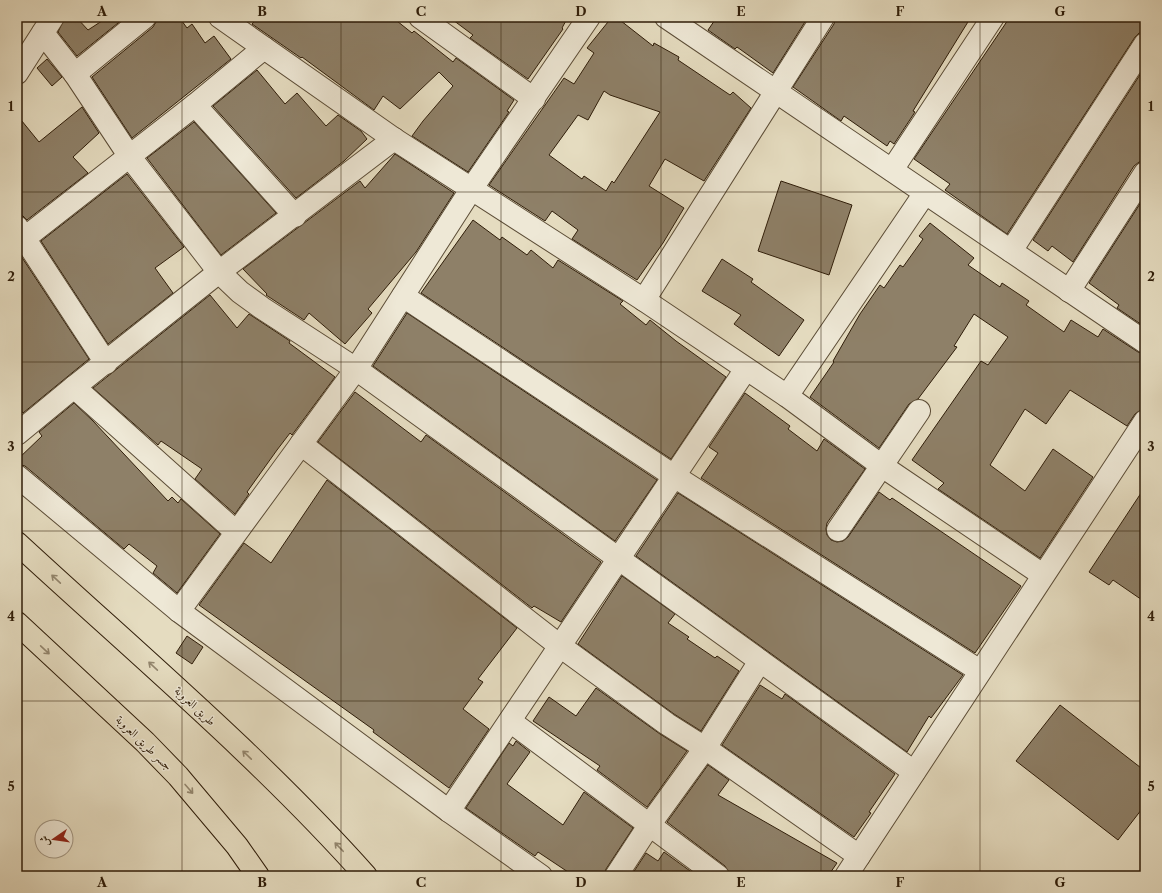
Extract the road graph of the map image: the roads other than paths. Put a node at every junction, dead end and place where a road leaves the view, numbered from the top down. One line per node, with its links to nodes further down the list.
1 (145, 17): 12 (street)
2 (220, 17): 10 (street)
3 (420, 17): 14 (street)
4 (588, 17): 14 (street)
5 (666, 17): 13 (street)
6 (823, 17): 13 (street)
7 (993, 17): 18 (street)
8 (48, 25): 11 (street); 12 (street)
9 (1145, 44): 24 (street)
10 (264, 48): 15 (street); 16 (street)
11 (17, 73)
12 (75, 74): 17 (street)
13 (776, 92): 18 (street); 28 (street)
14 (534, 99): 20 (street)
15 (195, 105): 17 (street); 22 (street)
16 (394, 140): 20 (street); 22 (street)
17 (130, 157): 23 (street); 25 (street)
18 (892, 170): 21 (street)
19 (1145, 172): 26 (street)
20 (472, 188): 27 (street); 28 (street)
21 (925, 193): 24 (street); 34 (street)
22 (295, 216): 25 (street)
23 (20, 237): 30 (street)
24 (1011, 251): 26 (street)
25 (219, 272): 30 (street); 31 (street)
26 (1069, 291): 29 (street)
27 (403, 296): 31 (street); 41 (street)
28 (644, 300): 32 (street)
29 (1145, 342)
30 (106, 363): 33 (street)
31 (356, 369): 38 (street); 45 (street)
32 (746, 369): 34 (street); 41 (street)
33 (74, 387): 37 (street); 43 (street)
34 (787, 396): 39 (street)
35 (919, 411): 39 (street)
36 (1145, 420): 46 (street)
37 (20, 424)
38 (301, 444): 43 (street); 49 (street)
39 (882, 466): 42 (street); 46 (street)
40 (17, 476): 47 (street)
41 (674, 476): 45 (street); 51 (street)
42 (838, 530)
43 (236, 532): 47 (street)
44 (17, 543): 59 (highway, طريق العروبة, one-way to 44)
45 (619, 559): 49 (street); 50 (street)
46 (1043, 575): 51 (street)
47 (179, 611): 55 (street)
48 (17, 623): 58 (highway, جسر طريق العروبة, one-way to 58)
49 (560, 646): 52 (street); 53 (street)
50 (760, 660): 53 (street); 54 (street)
51 (980, 672): 54 (street)
52 (510, 721): 55 (street); 56 (street)
53 (705, 748): 56 (street); 57 (street)
54 (914, 772): 57 (street)
55 (449, 811): 60 (street)
56 (650, 824): 61 (street); 62 (street)
57 (859, 856): 63 (street)
58 (258, 876)
59 (366, 876)
60 (541, 876)
61 (616, 876)
62 (718, 876)
63 (846, 876)

